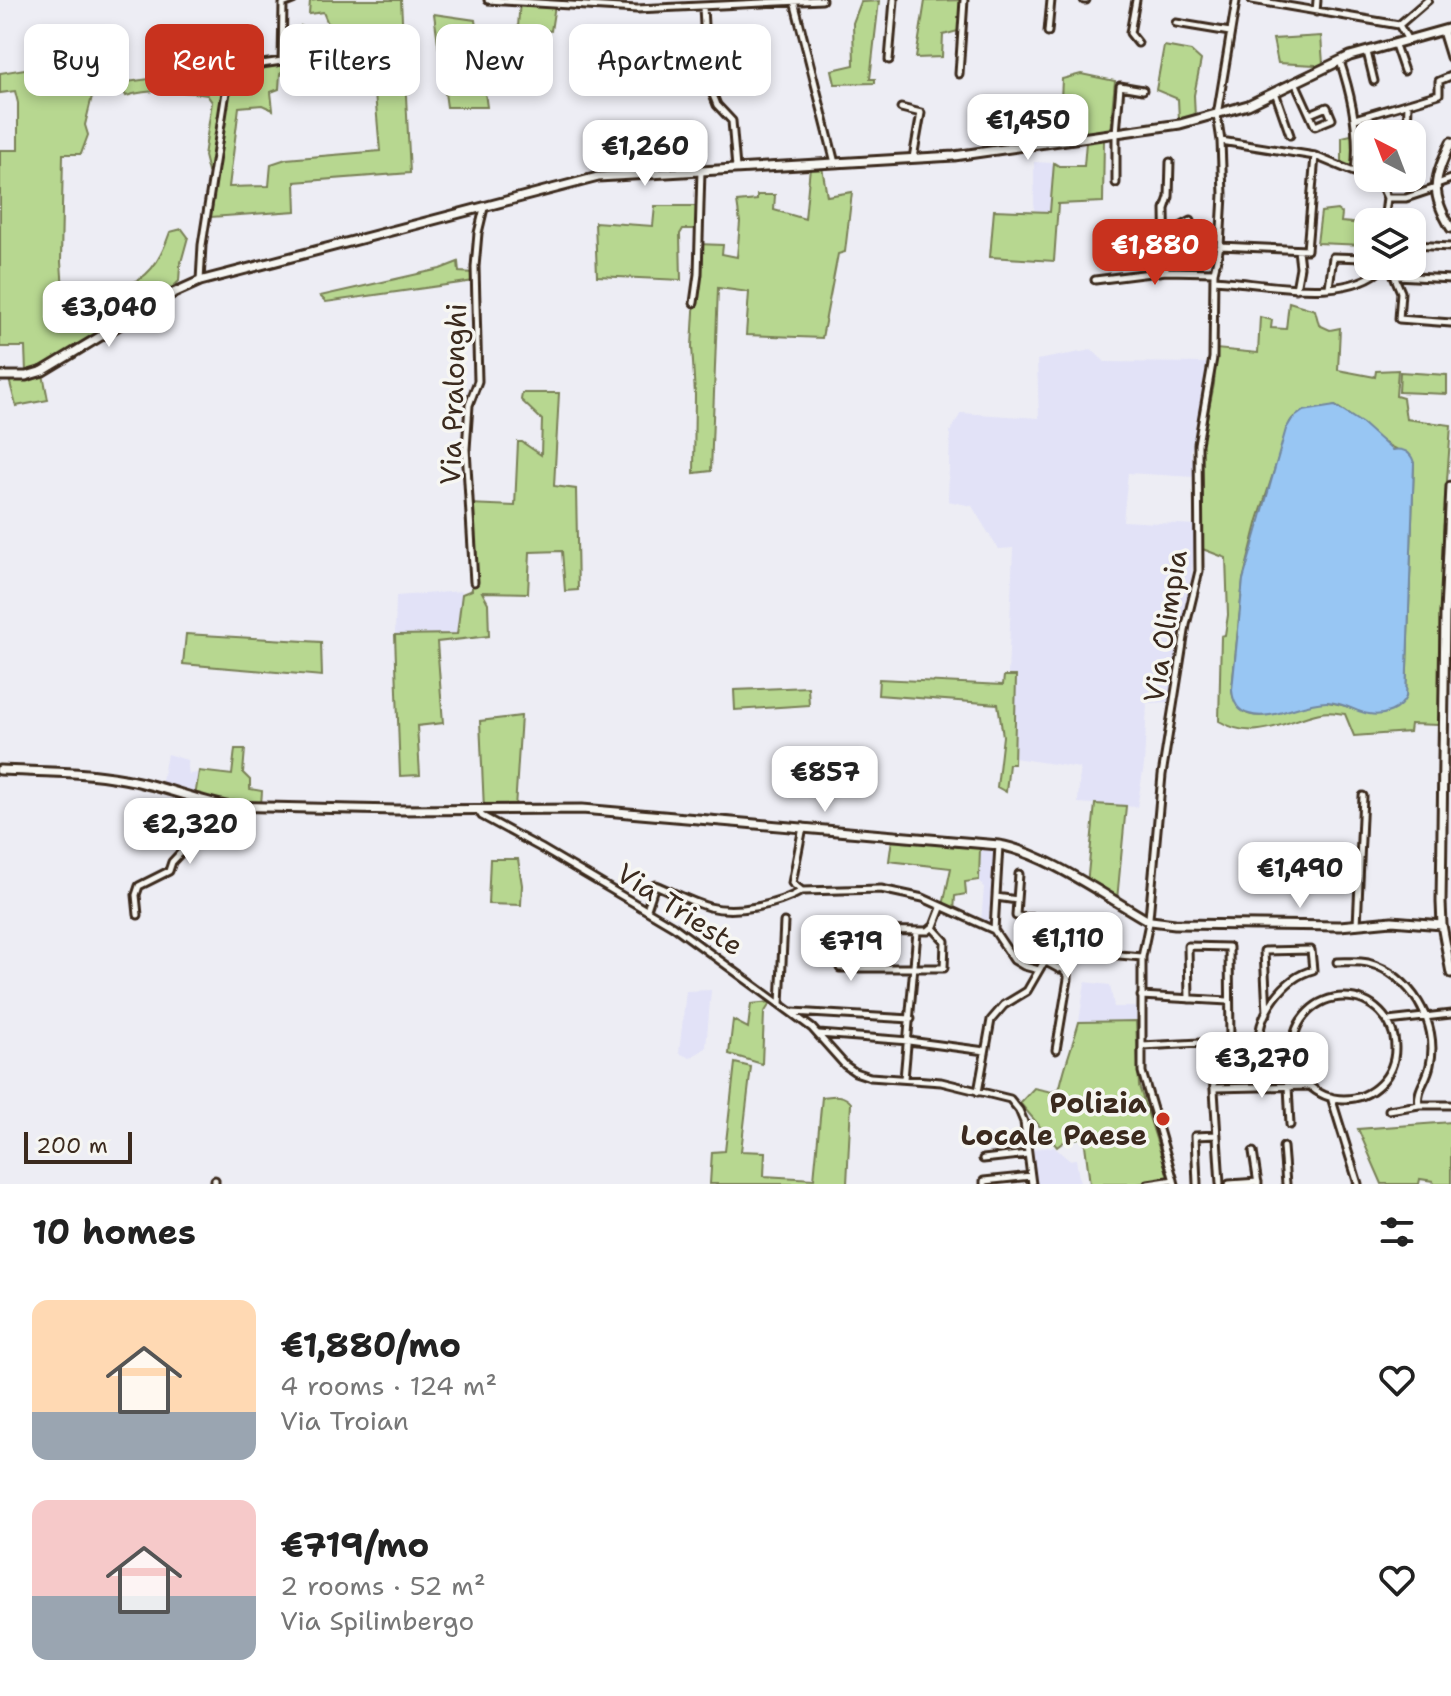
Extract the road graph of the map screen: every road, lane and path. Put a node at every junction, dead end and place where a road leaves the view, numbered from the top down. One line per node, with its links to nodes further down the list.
1 (293, 0): 76 (street)
2 (488, 0): 14 (street)
3 (822, 0): 12 (street)
4 (894, 0): 26 (street)
5 (964, 0): 29 (street)
6 (1051, 0): 19 (street)
7 (1136, 0): 22 (street)
8 (1234, 0): 20 (street, Via Olimpia)
9 (1252, 0): 13 (street)
10 (1317, 0): 15 (street)
11 (1428, 0): 17 (street)
12 (794, 1): 14 (street); 49 (street)
13 (1282, 3): 15 (street)
14 (703, 7): 50 (street)
15 (1316, 12): 17 (street)
16 (1176, 23): 20 (street)
17 (1399, 25): 21 (street); 23 (street)
18 (1447, 30): 21 (main road); 25 (main road)
19 (1048, 32)
20 (1230, 32): 38 (street, Via Olimpia)
21 (1409, 41): 23 (main road)
22 (1138, 43)
23 (1397, 44): 24 (main road); 28 (street)
24 (1367, 52): 27 (main road); 31 (street)
25 (1451, 57)
26 (889, 60)
27 (1340, 61): 32 (main road); 39 (street)
28 (1404, 71)
29 (959, 74)
30 (1451, 76): 35 (street)
31 (1374, 81)
32 (1295, 82): 34 (main road); 37 (street)
33 (1143, 90): 41 (street)
34 (1275, 92): 38 (main road); 42 (street)
35 (1408, 103): 39 (street); 40 (street)
36 (901, 108): 47 (street)
37 (1310, 114): 37 (street)
38 (1217, 115): 41 (main road); 43 (street, Via Olimpia)
39 (1355, 119)
40 (1407, 120)
41 (1116, 133): 47 (main road); 55 (street)
42 (1290, 135)
43 (1221, 141): 46 (street); 64 (street, Via Olimpia)
44 (1451, 142): 56 (main road)
45 (661, 152): 53 (street)
46 (1315, 156): 52 (street); 67 (street)
47 (913, 159): 49 (main road)
48 (1170, 162): 63 (street)
49 (834, 163): 50 (main road)
50 (736, 168): 51 (main road)
51 (701, 170): 53 (main road); 79 (street)
52 (1354, 171)
53 (640, 173): 59 (main road)
54 (1451, 179): 56 (street)
55 (1116, 183)
56 (1436, 186): 58 (street); 62 (main road)
57 (1384, 192): 58 (street)
58 (1387, 198): 60 (street)
59 (484, 208): 76 (main road); 83 (street, Via Pralonghi)
60 (1386, 208)
61 (1191, 221): 63 (street)
62 (1451, 228)
63 (1165, 235): 69 (street)
64 (1220, 246): 67 (street); 70 (street, Via Olimpia)
65 (1426, 246): 66 (street)
66 (1451, 247)
67 (1298, 250): 78 (street)
68 (1354, 258): 77 (street)
69 (1166, 271): 70 (street); 73 (street)
70 (1214, 276): 78 (street); 98 (street, Via Olimpia)
71 (1426, 278): 72 (street)
72 (1451, 279)
73 (1095, 280)
74 (1362, 280): 77 (street)
75 (1397, 280): 80 (street)
76 (200, 281): 81 (main road)
77 (1329, 287): 78 (street)
78 (1296, 289)
79 (694, 303)
80 (1451, 323)
81 (0, 376)
82 (1451, 486): 101 (main road)
83 (474, 582)
84 (0, 770): 86 (main road)
85 (1363, 796): 100 (street)
86 (192, 799): 87 (main road); 96 (street)
87 (482, 809): 88 (main road); 95 (street, Via Trieste)
88 (803, 827): 89 (main road); 91 (street)
89 (999, 845): 92 (street); 98 (main road)
90 (1019, 874): 93 (street)
91 (802, 891): 94 (street); 95 (street)
92 (996, 897): 93 (street); 103 (street)
93 (1017, 900): 97 (street)
94 (941, 907): 102 (street); 103 (street)
95 (647, 910): 116 (street, Via Trieste)
96 (138, 915)
97 (1047, 919)
98 (1149, 921): 100 (main road); 106 (street, Via Olimpia)
99 (784, 922): 116 (street)
100 (1357, 925): 101 (main road)
101 (1442, 925): 112 (main road)
102 (933, 928): 104 (street); 110 (street)
103 (994, 930): 111 (street)
104 (917, 932): 110 (street); 110 (street)
105 (1058, 956): 106 (street); 107 (street); 109 (street)
106 (1142, 957): 113 (street, Via Olimpia)
107 (1046, 962): 109 (street); 111 (street)
108 (1337, 962): 120 (street)
109 (1061, 967): 129 (street)
110 (915, 970): 121 (street)
111 (1039, 970): 130 (street)
112 (1451, 973)
113 (1141, 996): 114 (street); 128 (street, Via Olimpia)
114 (1189, 999): 115 (street); 115 (street)
115 (1228, 1001): 126 (street)
116 (780, 1004): 117 (street, Via Trieste)
117 (792, 1012): 121 (street); 123 (street, Via Trieste)
118 (1267, 1013): 118 (street); 124 (street)
119 (1451, 1014): 120 (street)
120 (1426, 1018): 122 (street); 138 (street)
121 (911, 1019): 125 (street)
122 (1388, 1021): 134 (street); 137 (street)
123 (817, 1033): 125 (street); 131 (street, Via Trieste)
124 (1259, 1040): 126 (street); 132 (street)
125 (909, 1041): 130 (street); 131 (street)
126 (1230, 1042): 127 (street)
127 (1211, 1043): 128 (street); 135 (street)
128 (1142, 1046): 149 (street, Via Olimpia)
129 (1056, 1050)
130 (985, 1051): 136 (street)
131 (904, 1079): 136 (street, Via Trieste)
132 (1267, 1085): 133 (street); 135 (street)
133 (1288, 1086): 134 (street); 141 (street)
134 (1310, 1086): 137 (street)
135 (1214, 1088): 142 (street)
136 (978, 1092): 145 (street, Via Trieste)
137 (1331, 1097): 157 (street)
138 (1419, 1105): 139 (street); 140 (street)
139 (1451, 1105)
140 (1389, 1110)
141 (1290, 1125)
142 (1217, 1135): 153 (street); 154 (street)
143 (1283, 1147): 156 (street)
144 (1253, 1152): 150 (street)
145 (1028, 1154): 146 (street); 147 (street)
146 (983, 1159)
147 (1031, 1176): 148 (street); 151 (street)
148 (984, 1182)
149 (1174, 1182): 152 (street)
150 (1258, 1183): 155 (street)
151 (1032, 1184)
152 (1148, 1184)
153 (1197, 1184)
154 (1220, 1184)
155 (1229, 1184)
156 (1286, 1184)
157 (1358, 1184)

